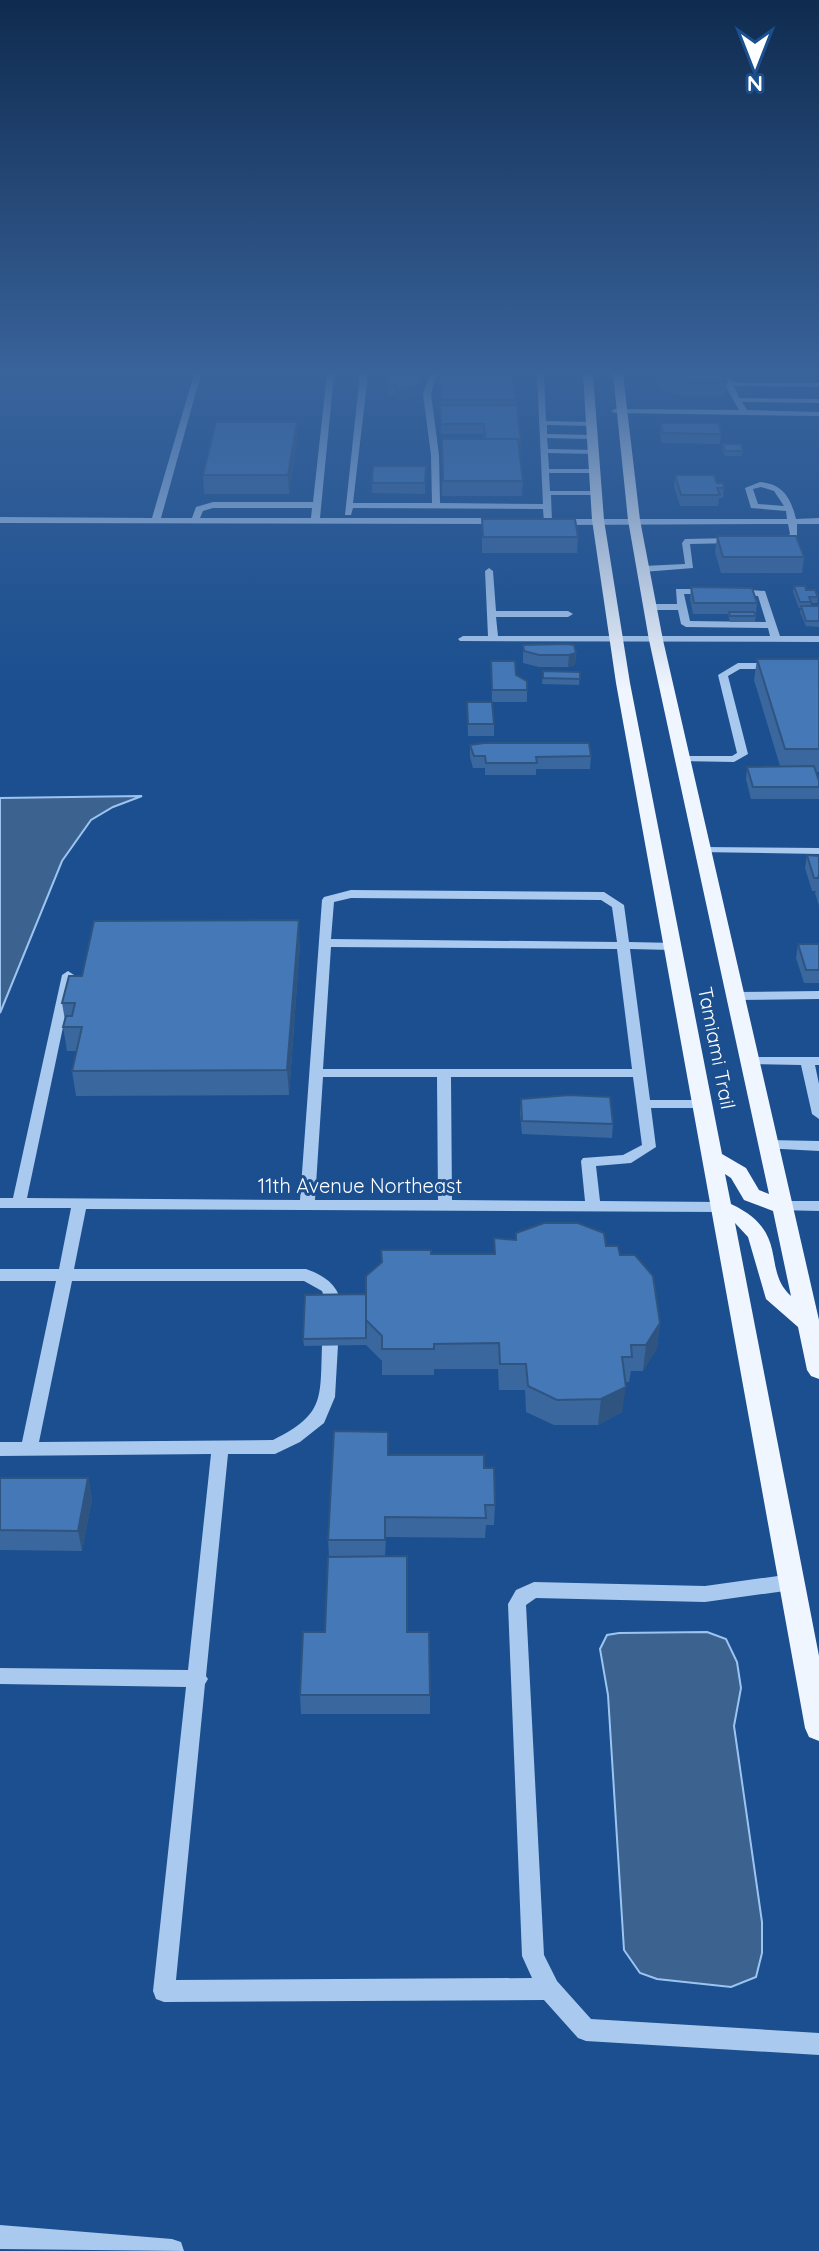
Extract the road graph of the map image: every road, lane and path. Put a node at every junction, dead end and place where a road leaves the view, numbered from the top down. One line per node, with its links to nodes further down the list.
1 (168, 479): 17 (street)
2 (321, 479): 10 (street)
3 (352, 479): 11 (street)
4 (435, 479): 13 (street)
5 (545, 479): 8 (street)
6 (596, 479): 9 (main road, Tamiami Trail)
7 (629, 479): 20 (main road, Tamiami Trail)
8 (546, 493): 9 (street); 14 (street)
9 (597, 493): 19 (main road, Tamiami Trail)
10 (318, 505): 18 (street); 21 (street)
11 (349, 505): 12 (street); 22 (street)
12 (408, 506): 13 (street); 23 (street)
13 (436, 506): 14 (street)
14 (547, 507): 28 (street)
15 (789, 509): 15 (street); 24 (street)
16 (0, 520): 17 (street)
17 (156, 520): 18 (street)
18 (195, 520): 21 (street)
19 (598, 520): 20 (street); 28 (street); 43 (main road, Tamiami Trail)
20 (634, 520): 24 (street); 31 (main road, Tamiami Trail)
21 (315, 521): 22 (street)
22 (347, 521): 23 (street)
23 (407, 521): 26 (street)
24 (793, 521): 25 (street); 30 (street)
25 (819, 521)
26 (517, 522)
27 (533, 522): 28 (street)
28 (548, 522)
29 (745, 541): 31 (street)
30 (773, 541)
31 (643, 569): 33 (main road, Tamiami Trail)
32 (489, 571): 35 (street)
33 (650, 607): 34 (street); 41 (main road, Tamiami Trail)
34 (682, 607): 37 (street); 37 (street)
35 (492, 614): 36 (street); 39 (street)
36 (568, 614)
37 (770, 625): 42 (street)
38 (463, 639): 39 (street)
39 (493, 639): 43 (street)
40 (819, 639): 42 (street)
41 (656, 640): 42 (street); 43 (street); 45 (main road, Tamiami Trail)
42 (776, 640)
43 (616, 641): 50 (main road, Tamiami Trail)
44 (792, 666): 45 (street)
45 (682, 759): 46 (main road, Tamiami Trail)
46 (702, 850): 47 (street); 53 (main road, Tamiami Trail)
47 (819, 851)
48 (325, 943): 49 (street); 49 (street); 56 (street)
49 (623, 946): 50 (street); 57 (street)
50 (672, 946): 60 (main road, Tamiami Trail)
51 (68, 975): 66 (street)
52 (819, 995): 53 (street)
53 (735, 996): 54 (main road, Tamiami Trail)
54 (749, 1061): 55 (street); 62 (main road, Tamiami Trail)
55 (813, 1061): 61 (street)
56 (316, 1073): 58 (street); 68 (street)
57 (639, 1073): 58 (street); 59 (street)
58 (444, 1074): 69 (street)
59 (643, 1104): 60 (street); 70 (street)
60 (702, 1104): 64 (main road, Tamiami Trail)
61 (819, 1114)
62 (768, 1145): 63 (street); 71 (main road, Tamiami Trail)
63 (819, 1146)
64 (711, 1157): 71 (main road); 73 (main road, Tamiami Trail)
65 (0, 1203): 66 (street, 11th Avenue Northeast)
66 (19, 1203): 67 (street, 11th Avenue Northeast)
67 (80, 1203): 68 (street, 11th Avenue Northeast); 74 (street)
68 (307, 1204): 69 (street, 11th Avenue Northeast)
69 (445, 1205): 70 (street, 11th Avenue Northeast)
70 (593, 1206): 73 (street, 11th Avenue Northeast)
71 (781, 1206): 72 (street); 77 (main road, Tamiami Trail)
72 (819, 1206)
73 (720, 1207): 77 (main road); 83 (main road, Tamiami Trail)
74 (66, 1274): 75 (street); 76 (street); 82 (street)
75 (0, 1275)
76 (333, 1301)
77 (808, 1323): 79 (main road, Tamiami Trail)
78 (330, 1345): 80 (street)
79 (819, 1370)
80 (220, 1448): 82 (street); 85 (street)
81 (0, 1449): 82 (street)
82 (29, 1449)
83 (792, 1582): 86 (main road, Tamiami Trail); 87 (street)
84 (0, 1676): 85 (street)
85 (198, 1679): 87 (street)
86 (819, 1728)
87 (549, 1989): 88 (street)
88 (819, 2044)
89 (0, 2237): 90 (street)
90 (172, 2251)

